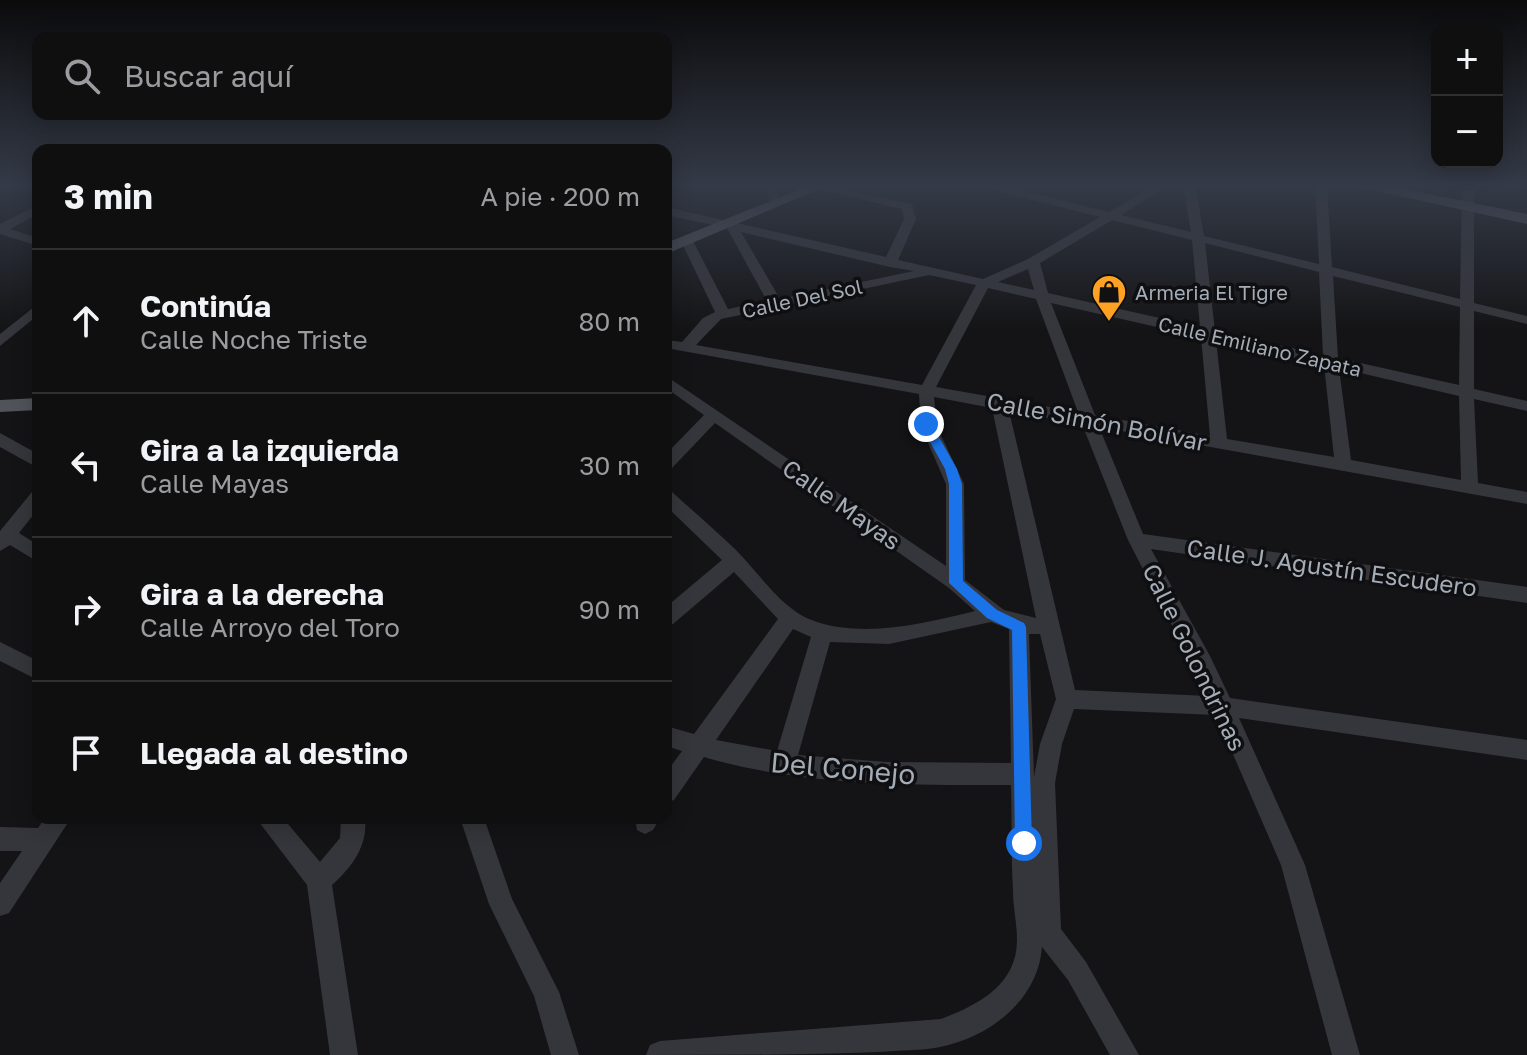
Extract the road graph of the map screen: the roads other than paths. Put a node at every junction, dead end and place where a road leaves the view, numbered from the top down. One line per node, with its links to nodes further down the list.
1 (10, 233): 12 (street)
2 (709, 233): 13 (main road)
3 (733, 233): 21 (street)
4 (760, 233): 16 (street, Calle Emiliano Zapata)
5 (904, 233): 16 (street)
6 (1079, 233): 15 (street)
7 (1175, 233): 11 (street)
8 (1197, 233): 11 (street)
9 (1324, 233): 17 (street)
10 (1469, 233): 22 (street)
11 (1198, 239): 17 (street); 26 (street)
12 (32, 240)
13 (687, 241): 14 (main road); 24 (street)
14 (672, 247)
15 (1033, 262): 19 (street); 20 (street, Calle Golondrinas)
16 (890, 263): 18 (street, Calle Emiliano Zapata)
17 (1326, 270): 22 (street); 30 (street)
18 (930, 272): 19 (street, Calle Emiliano Zapata); 21 (street, Calle Del Sol)
19 (984, 283): 20 (street, Calle Emiliano Zapata); 32 (street)
20 (1042, 296): 26 (street, Calle Emiliano Zapata); 39 (street, Calle Golondrinas)
21 (776, 304): 24 (street, Calle Del Sol)
22 (1470, 305): 25 (street); 33 (street)
23 (32, 313): 27 (street)
24 (723, 314): 29 (street, Calle Del Sol)
25 (1527, 320)
26 (1206, 334): 30 (street, Calle Emiliano Zapata); 41 (street)
27 (0, 342)
28 (672, 345): 29 (street, Calle Simón Bolívar)
29 (686, 347): 32 (street, Calle Simón Bolívar)
30 (1331, 362): 33 (street, Calle Emiliano Zapata); 44 (street)
31 (672, 385): 38 (street, Calle Mayas)
32 (928, 388): 34 (street, Calle Simón Bolívar); 53 (street)
33 (1466, 391): 37 (street, Calle Emiliano Zapata); 45 (street)
34 (999, 402): 39 (street, Calle Simón Bolívar); 58 (street)
35 (32, 404): 36 (main road)
36 (0, 406)
37 (1527, 406)
38 (713, 415): 43 (street); 53 (street, Calle Mayas)
39 (1087, 419): 41 (street, Calle Simón Bolívar); 50 (street, Calle Golondrinas)
40 (0, 439): 42 (street)
41 (1219, 444): 44 (street, Calle Simón Bolívar)
42 (32, 458)
43 (672, 458)
44 (1343, 466): 45 (street, Calle Simón Bolívar)
45 (1470, 489): 46 (street, Calle Simón Bolívar)
46 (1527, 498)
47 (672, 502): 52 (street)
48 (32, 504): 49 (street)
49 (4, 539): 51 (street)
50 (1137, 540): 54 (street, Calle J. Agustín Escudero); 64 (street, Calle Golondrinas)
51 (32, 552)
52 (735, 560): 55 (street); 57 (street)
53 (956, 583): 56 (street, Calle Mayas)
54 (1527, 595)
55 (672, 613)
56 (992, 614): 59 (street, Calle Mayas); 60 (street)
57 (790, 618): 60 (street); 66 (street)
58 (1048, 626): 59 (street); 63 (street)
59 (1019, 627): 69 (street)
60 (823, 632): 68 (street)
61 (0, 651): 62 (street)
62 (32, 668)
63 (1067, 699): 64 (street); 69 (street)
64 (1221, 706): 67 (street); 85 (street, Calle Golondrinas)
65 (672, 738): 66 (street, Del Conejo)
66 (698, 747): 68 (street, Del Conejo); 70 (street)
67 (1527, 750)
68 (784, 765): 69 (street, Del Conejo)
69 (1033, 778): 79 (street); 80 (street)
70 (672, 784)
71 (54, 824): 76 (street)
72 (274, 824): 77 (street)
73 (353, 824): 77 (street)
74 (474, 824): 82 (street)
75 (0, 839): 76 (street)
76 (42, 840): 78 (street)
77 (319, 880): 81 (street)
78 (0, 904)
79 (1026, 908): 80 (street); 83 (street)
80 (1048, 933): 84 (street)
81 (344, 1055)
82 (565, 1055)
83 (660, 1055)
84 (1125, 1055)
85 (1346, 1055)

